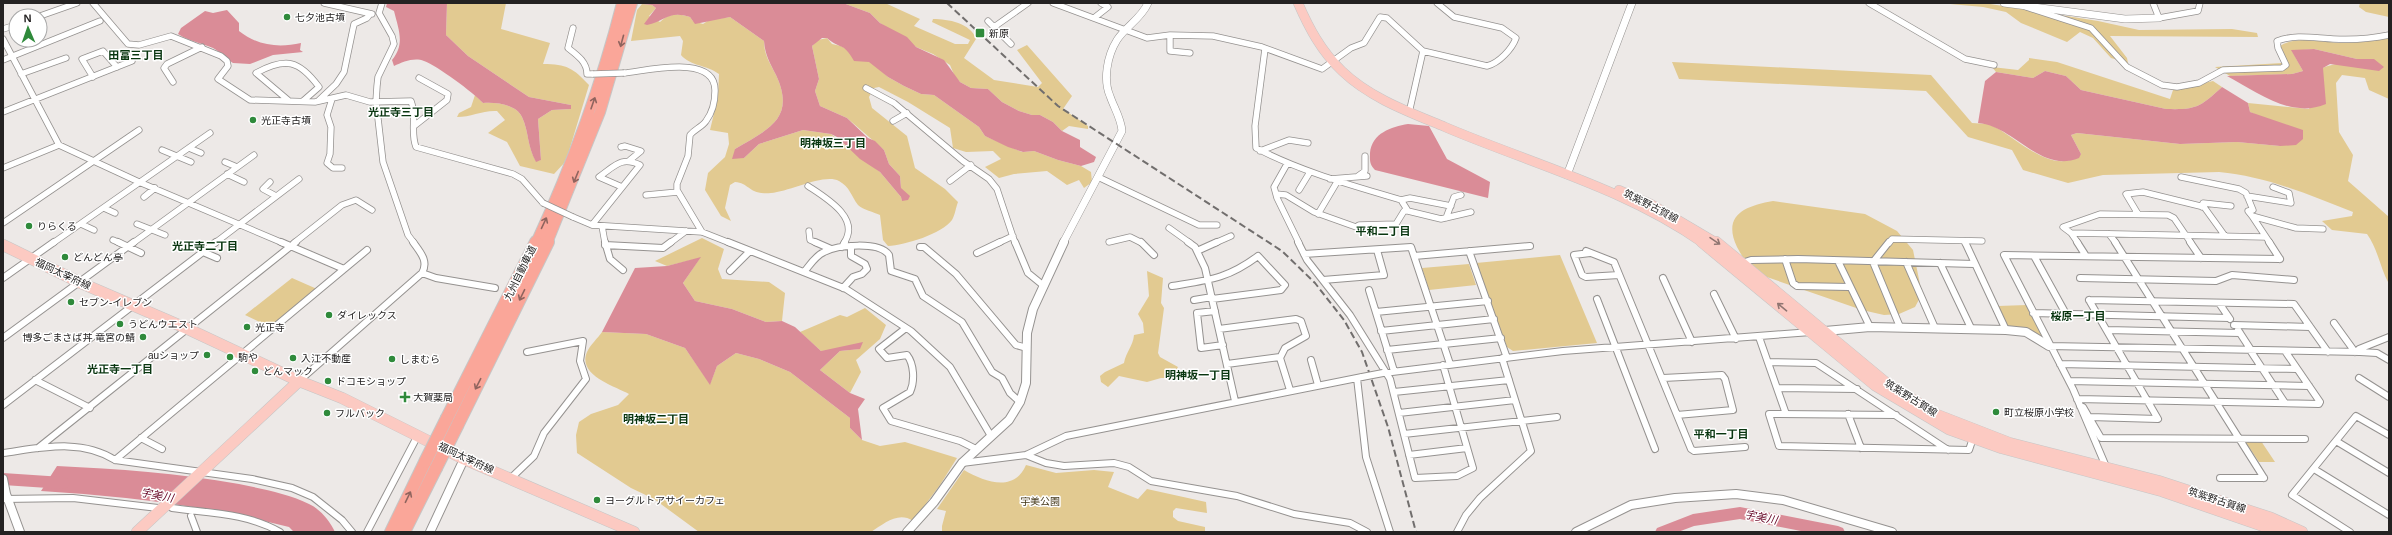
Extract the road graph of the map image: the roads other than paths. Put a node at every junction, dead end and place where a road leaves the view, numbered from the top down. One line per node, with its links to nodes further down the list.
1 (77, 3): 21 (street)
2 (93, 3): 35 (street)
3 (327, 3): 23 (street)
4 (382, 3): 22 (street)
5 (622, 3): 262 (highway, 九州自動車道, one-way to 5)
6 (632, 3): 262 (highway, 九州自動車道, one-way to 262)
7 (1028, 3): 28 (street)
8 (1054, 3): 24 (street)
9 (1101, 3): 20 (street)
10 (1113, 3): 20 (street)
11 (1148, 3): 30 (street)
12 (1298, 3): 43 (main road, 筑紫野古賀線)
13 (1437, 3): 37 (street)
14 (1632, 3): 85 (street)
15 (1869, 3): 44 (street)
16 (2004, 3): 19 (street)
17 (2153, 3): 25 (street)
18 (2200, 3): 25 (street)
19 (2024, 6): 25 (street); 32 (street)
20 (1108, 7): 24 (street)
21 (48, 13)
22 (379, 13): 23 (street); 55 (street)
23 (370, 14): 56 (street)
24 (1094, 18): 30 (street)
25 (2159, 18)
26 (100, 21): 39 (street)
27 (988, 21): 28 (street)
28 (994, 27): 34 (street)
29 (573, 28): 102 (street, bridge)
30 (1124, 30): 31 (street); 88 (street)
31 (1170, 35): 36 (street); 38 (street)
32 (2389, 35)
33 (3, 39): 39 (street)
34 (1011, 44)
35 (202, 47): 49 (street); 53 (street)
36 (1265, 49): 43 (street); 69 (street)
37 (1423, 51): 43 (street); 59 (street)
38 (1190, 54)
39 (12, 56): 41 (street); 46 (street)
40 (66, 58): 46 (street)
41 (3, 60)
42 (132, 61): 45 (street)
43 (1333, 62): 59 (main road, 筑紫野古賀線)
44 (1994, 65)
45 (117, 67): 47 (street); 47 (street)
46 (22, 74): 51 (street)
47 (93, 77): 51 (street)
48 (419, 78): 61 (street)
49 (173, 82)
50 (866, 88): 58 (street)
51 (35, 99): 57 (street); 65 (street)
52 (332, 99): 55 (street); 56 (street); 82 (street)
53 (288, 100): 54 (street); 54 (street)
54 (303, 101): 56 (street)
55 (376, 101): 61 (street); 186 (street)
56 (318, 102)
57 (3, 112)
58 (907, 113): 60 (street); 79 (street)
59 (1409, 113): 85 (main road, 筑紫野古賀線)
60 (893, 121)
61 (414, 126): 127 (street, bridge)
62 (139, 130): 75 (street)
63 (210, 134): 66 (street)
64 (1308, 144): 69 (street)
65 (59, 145): 75 (street); 81 (street)
66 (189, 148): 70 (street); 72 (street)
67 (621, 148): 74 (street)
68 (162, 150): 72 (street)
69 (1260, 151): 78 (street)
70 (201, 153)
71 (254, 155): 80 (street)
72 (176, 156): 76 (street); 92 (street)
73 (1365, 156): 86 (street)
74 (630, 160): 98 (street); 98 (street)
75 (93, 162): 92 (street); 123 (street)
76 (191, 162)
77 (225, 162): 80 (street)
78 (1288, 164): 83 (street); 103 (street)
79 (970, 165): 95 (street); 140 (street)
80 (237, 167): 84 (street)
81 (3, 168)
82 (342, 168)
83 (1310, 172): 91 (street); 101 (street)
84 (227, 174): 93 (street); 110 (street)
85 (1567, 175): 179 (main road, 筑紫野古賀線, one-way to 179); 234 (main road, 筑紫野古賀線, one-way to 85)
86 (1358, 176): 87 (street); 91 (street)
87 (1367, 176)
88 (1098, 177): 128 (street); 196 (street)
89 (2181, 177): 107 (street)
90 (299, 179): 106 (street)
91 (1330, 179): 96 (street)
92 (139, 182): 100 (street); 114 (street)
93 (244, 182)
94 (270, 182): 106 (street)
95 (950, 182)
96 (1337, 182): 109 (street); 119 (street)
97 (808, 186): 154 (street)
98 (622, 187): 127 (street)
99 (2273, 187): 107 (street)
100 (155, 188): 108 (street); 110 (street)
101 (1299, 190)
102 (678, 192): 105 (street); 136 (street)
103 (1276, 194): 119 (street); 166 (street)
104 (1461, 194): 111 (street)
105 (646, 195)
106 (276, 196): 126 (street)
107 (2247, 196): 121 (street)
108 (144, 197)
109 (1401, 200): 111 (street); 116 (street)
110 (189, 202): 126 (street); 133 (street)
111 (1450, 206): 122 (street)
112 (2231, 206): 113 (street)
113 (2202, 207): 120 (street); 143 (street)
114 (104, 208): 118 (street); 124 (street)
115 (372, 210): 151 (street)
116 (1408, 210): 119 (street); 122 (street)
117 (1471, 212): 122 (street)
118 (115, 213)
119 (1318, 214)
120 (2138, 214): 137 (street); 142 (street)
121 (2252, 216): 131 (street); 144 (street)
122 (1446, 218)
123 (3, 223)
124 (81, 224): 132 (street); 174 (street)
125 (137, 224): 133 (street)
126 (240, 224): 151 (street); 163 (street)
127 (592, 225): 129 (street)
128 (1217, 225)
129 (602, 226): 134 (street); 149 (street)
130 (1169, 228): 161 (street)
131 (2323, 229)
132 (94, 230)
133 (152, 230): 139 (street); 156 (street)
134 (686, 231): 136 (street); 149 (street)
135 (809, 231): 157 (street)
136 (702, 232): 160 (street)
137 (2071, 234): 138 (street); 170 (street)
138 (2109, 234): 142 (street); 171 (street)
139 (165, 235)
140 (1013, 236): 165 (street); 196 (street)
141 (1231, 236): 161 (street)
142 (2186, 236): 143 (street); 173 (street)
143 (2225, 236): 144 (street)
144 (2265, 236): 173 (street)
145 (113, 240): 156 (street)
146 (1964, 241): 147 (street); 177 (street); 181 (street)
147 (1982, 241)
148 (1109, 242): 167 (street)
149 (605, 244): 183 (street)
150 (3, 245): 174 (main road, 福岡太宰府線)
151 (291, 246): 182 (street); 224 (street)
152 (851, 246): 154 (street); 200 (street); 295 (street)
153 (1530, 246): 162 (street)
154 (842, 247): 157 (street)
155 (920, 247): 248 (street)
156 (128, 248): 164 (street); 195 (street)
157 (831, 249): 185 (street)
158 (367, 250): 182 (street)
159 (1377, 250): 166 (street); 168 (street); 192 (street)
160 (750, 251): 184 (street); 185 (street)
161 (1197, 251): 194 (street)
162 (1469, 251): 168 (street); 206 (street)
163 (203, 252): 172 (street); 209 (street)
164 (141, 253)
165 (977, 253)
166 (1304, 254): 192 (street)
167 (1154, 255)
168 (1414, 256): 210 (street)
169 (2034, 256): 170 (street); 213 (street); 214 (street)
170 (2086, 256): 171 (street)
171 (2126, 257): 173 (street); 191 (street)
172 (216, 258)
173 (2201, 258)
174 (31, 259): 188 (street); 195 (main road, 福岡太宰府線)
175 (1785, 259): 176 (street); 179 (street); 198 (street)
176 (1838, 261): 177 (street); 198 (street)
177 (1873, 262): 178 (street); 222 (street)
178 (1906, 262): 180 (street); 227 (street)
179 (1742, 263): 233 (main road, 筑紫野古賀線)
180 (1940, 263): 181 (street); 228 (street)
181 (1974, 264): 231 (street)
182 (344, 269): 257 (street)
183 (623, 270)
184 (730, 271)
185 (804, 272): 200 (street)
186 (422, 273): 199 (street); 278 (street)
187 (1619, 275): 187 (street); 245 (street)
188 (3, 278)
189 (1663, 278): 242 (street)
190 (2080, 278): 191 (street)
191 (2140, 279): 193 (street); 207 (street)
192 (1323, 280): 272 (street)
193 (2294, 280)
194 (1208, 282): 197 (street); 203 (street); 203 (street)
195 (81, 283): 209 (main road, 福岡太宰府線); 239 (street)
196 (1044, 286): 248 (street)
197 (1172, 286)
198 (1849, 287): 226 (street)
199 (495, 288)
200 (843, 288): 225 (street)
201 (1369, 290): 212 (street)
202 (1714, 294): 241 (street)
203 (1212, 298): 205 (street); 211 (street)
204 (1597, 299): 247 (street)
205 (1194, 300)
206 (1488, 301): 210 (street); 218 (street)
207 (2153, 301): 208 (street); 215 (street); 216 (street)
208 (2219, 303): 217 (street); 223 (street)
209 (132, 305): 224 (main road, 福岡太宰府線); 276 (street)
210 (1431, 307): 212 (street); 220 (street)
211 (1215, 311): 229 (street); 244 (street)
212 (1376, 312): 230 (street)
213 (2033, 313): 214 (street); 246 (street)
214 (2066, 314): 215 (street)
215 (2098, 315): 216 (street); 232 (street)
216 (2162, 316): 217 (street); 235 (street)
217 (2229, 318): 221 (street)
218 (1494, 319): 220 (street); 240 (street)
219 (2334, 323): 256 (street)
220 (1437, 325): 230 (street); 243 (street)
221 (2234, 325): 223 (street); 236 (street)
222 (1900, 327): 226 (street); 227 (street)
223 (2310, 327): 255 (street)
224 (188, 328): 257 (main road, 福岡太宰府線); 301 (street)
225 (906, 328): 314 (street); 325 (street)
226 (1870, 328): 233 (street)
227 (1935, 328): 228 (street)
228 (1971, 328): 231 (street)
229 (1219, 329): 244 (street); 258 (street)
230 (1381, 330): 250 (street)
231 (2006, 330): 246 (street)
232 (2107, 330): 235 (street); 249 (street)
233 (1825, 331): 234 (street); 335 (main road, 筑紫野古賀線)
234 (1812, 332): 237 (street); 316 (main road, 筑紫野古賀線)
235 (2172, 332): 236 (street); 251 (street)
236 (2240, 333): 252 (street)
237 (1759, 337): 241 (street); 263 (street)
238 (2389, 337): 256 (street)
239 (3, 338)
240 (1501, 338): 243 (street); 259 (street)
241 (1736, 339): 242 (street)
242 (1692, 342): 245 (street)
243 (1444, 344): 250 (street); 265 (street)
244 (1223, 345): 264 (street)
245 (1649, 346): 247 (street); 274 (street)
246 (2049, 346): 249 (street); 266 (street)
247 (1616, 347): 259 (street); 326 (street)
248 (1027, 348): 295 (street)
249 (2117, 348): 251 (street); 267 (street)
250 (1387, 350): 271 (street)
251 (2183, 350): 252 (street); 268 (street)
252 (2251, 350): 253 (street); 269 (street)
253 (2285, 351): 255 (street); 270 (street)
254 (527, 352): 339 (street)
255 (2328, 352): 256 (street)
256 (2357, 352): 261 (street)
257 (243, 354): 278 (main road, 福岡太宰府線); 315 (street)
258 (1280, 357): 264 (street); 288 (street)
259 (1505, 358): 265 (street); 277 (street)
260 (1311, 360): 282 (street)
261 (2389, 360)
262 (483, 362): 334 (highway, 九州自動車道, bridge)
263 (1768, 362): 286 (street); 287 (street)
264 (1227, 364): 293 (street)
265 (1447, 364): 271 (street); 284 (street)
266 (2060, 364): 267 (street); 279 (street)
267 (2127, 366): 268 (street); 280 (street)
268 (2194, 367): 269 (street); 281 (street)
269 (2262, 368): 270 (street); 283 (street)
270 (2297, 369): 285 (street)
271 (1394, 371): 272 (street)
272 (1384, 373): 273 (street, bridge); 289 (street)
273 (1359, 378): 282 (street); 358 (street)
274 (1662, 378): 305 (street); 305 (street)
275 (2359, 378): 290 (street)
276 (35, 380): 298 (street); 301 (street)
277 (1509, 380): 284 (street); 292 (street)
278 (299, 381): 311 (main road, 福岡太宰府線); 337 (main road)
279 (2069, 381): 280 (street); 291 (street)
280 (2137, 382): 281 (street); 294 (street)
281 (2204, 384): 283 (street); 296 (street)
282 (1318, 385): 288 (street)
283 (2273, 385): 285 (street); 297 (street)
284 (1449, 386): 289 (street); 299 (street)
285 (2309, 386): 297 (street)
286 (1777, 388): 287 (street); 303 (street)
287 (1857, 389): 306 (street)
288 (1290, 390): 293 (street)
289 (1394, 392): 302 (street)
290 (2389, 397)
291 (2077, 399): 294 (street); 300 (street)
292 (1514, 400): 299 (street); 309 (street)
293 (1236, 401): 329 (street)
294 (2147, 401): 296 (street); 308 (street)
295 (1020, 402): 314 (street)
296 (2215, 403): 297 (street); 317 (street)
297 (2285, 403)
298 (3, 405)
299 (1455, 406): 302 (street); 310 (street)
300 (2080, 406): 308 (street); 335 (street)
301 (90, 408): 321 (street)
302 (1399, 413): 312 (street)
303 (1786, 414): 304 (street); 323 (street)
304 (1848, 414): 306 (street); 323 (street)
305 (1677, 415): 320 (street)
306 (1896, 415): 327 (street)
307 (1557, 417): 309 (street)
308 (2090, 417): 317 (street)
309 (1521, 421): 310 (street); 359 (street)
310 (1462, 428): 312 (street); 322 (street)
311 (418, 434): 331 (main road, 福岡太宰府線); 351 (street)
312 (1404, 434): 330 (street)
313 (2389, 435): 319 (street)
314 (991, 436): 325 (street)
315 (141, 438): 324 (street); 332 (street)
316 (1973, 438): 327 (street); 362 (main road, 筑紫野古賀線)
317 (2238, 438): 318 (street); 340 (street)
318 (2305, 439)
319 (2336, 441): 336 (street); 338 (street)
320 (1745, 447)
321 (38, 448): 328 (street); 332 (street)
322 (1467, 448): 330 (street); 330 (street)
323 (1861, 448): 327 (street)
324 (162, 449)
325 (976, 449): 333 (street)
326 (1655, 449)
327 (1948, 450)
328 (3, 453)
329 (1026, 455): 333 (street); 357 (street)
330 (1409, 455)
331 (464, 459): 339 (main road, 福岡太宰府線); 354 (street)
332 (115, 460): 337 (street)
333 (962, 463): 356 (street)
334 (430, 465): 352 (highway, 九州自動車道, one-way to 334); 353 (highway, 九州自動車道)
335 (2107, 469): 363 (main road, 筑紫野古賀線)
336 (2314, 469): 344 (street); 364 (street)
337 (204, 472): 343 (main road); 350 (street)
338 (2389, 473)
339 (511, 478): 355 (main road, 福岡太宰府線)
340 (2220, 478)
341 (3, 479): 342 (street)
342 (5, 497): 343 (street); 346 (street)
343 (164, 508): 347 (main road); 349 (street)
344 (2389, 515)
345 (191, 516): 348 (street)
346 (20, 532)
347 (137, 532)
348 (197, 532)
349 (280, 532)
350 (352, 532)
351 (367, 532)
352 (391, 532)
353 (404, 532)
354 (430, 532)
355 (634, 532)
356 (907, 532)
357 (1366, 532)
358 (1390, 532)
359 (1457, 532)
360 (1576, 532): 361 (street)
361 (1892, 532)
362 (2281, 532)
363 (2302, 532)
364 (2350, 532)

